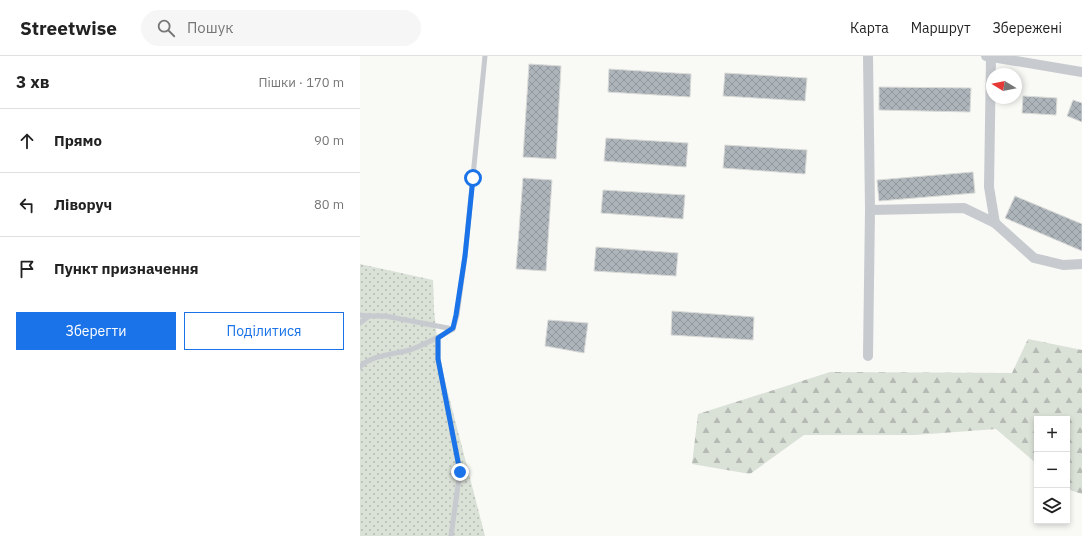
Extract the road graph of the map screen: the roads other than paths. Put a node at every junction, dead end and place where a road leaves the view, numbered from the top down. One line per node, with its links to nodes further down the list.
1 (486, 56): 11 (lane)
2 (868, 56): 5 (street)
3 (989, 56): 4 (street); 6 (street)
4 (1082, 72)
5 (870, 210): 6 (street); 13 (street)
6 (995, 223): 7 (street)
7 (1082, 264)
8 (360, 315): 9 (lane)
9 (369, 316): 10 (lane); 11 (lane)
10 (360, 323)
11 (453, 328): 12 (lane)
12 (438, 338): 14 (lane); 15 (lane)
13 (868, 356)
14 (360, 367)
15 (452, 536)

